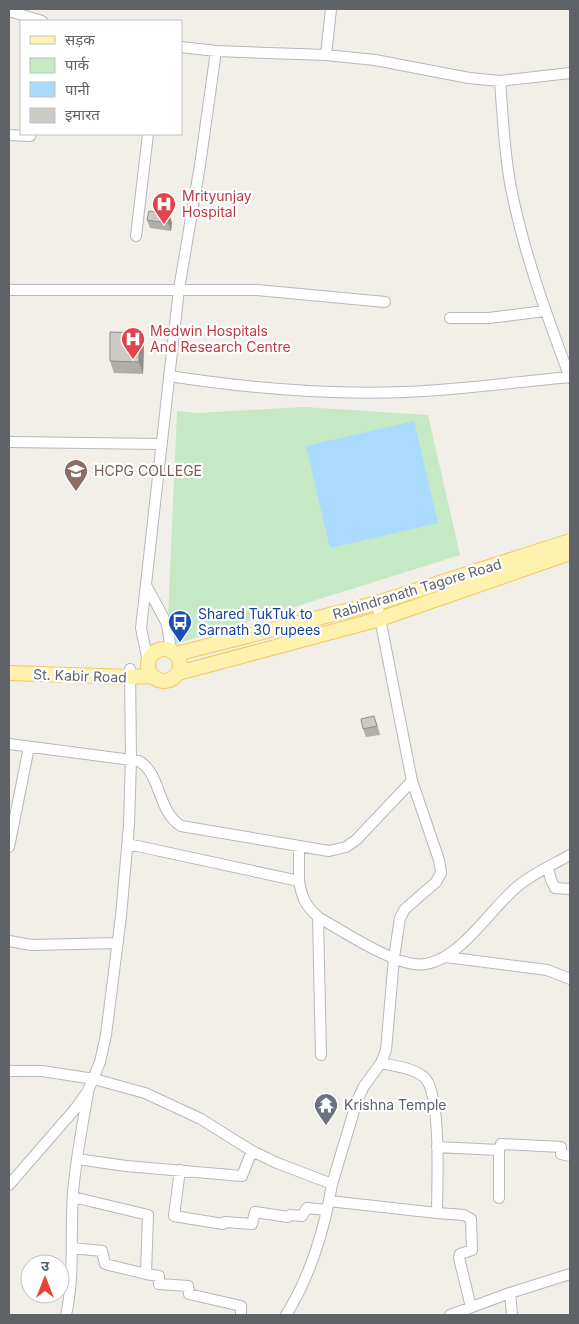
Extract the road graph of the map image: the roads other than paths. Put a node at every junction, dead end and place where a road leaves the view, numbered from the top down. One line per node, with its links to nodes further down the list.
1 (331, 9): 6 (street)
2 (12, 10): 3 (street)
3 (39, 20)
4 (182, 47): 5 (street)
5 (216, 51): 6 (street); 13 (street)
6 (326, 55): 8 (street)
7 (570, 72): 8 (street)
8 (500, 81): 16 (street)
9 (9, 135): 10 (street)
10 (30, 135)
11 (148, 135): 12 (street)
12 (136, 236)
13 (179, 289): 14 (street); 15 (street); 18 (street)
14 (9, 290)
15 (385, 302)
16 (546, 311): 17 (street); 19 (street)
17 (450, 318)
18 (169, 376): 19 (street); 21 (street)
19 (570, 378)
20 (9, 442): 21 (street)
21 (162, 444): 24 (street)
22 (570, 541): 25 (main road, Rabindranath Tagore Road)
23 (570, 553): 26 (main road, Rabindranath Tagore Road)
24 (146, 584): 27 (street); 29 (street)
25 (377, 603): 26 (street); 27 (main road, Rabindranath Tagore Road)
26 (380, 619): 32 (main road, Rabindranath Tagore Road); 36 (street)
27 (174, 653): 29 (main road, Rabindranath Tagore Road); 32 (main road)
28 (9, 665): 31 (main road, St. Kabir Road)
29 (149, 669): 31 (main road, St. Kabir Road); 32 (main road, Rabindranath Tagore Road)
30 (9, 673): 31 (main road, St. Kabir Road)
31 (130, 673): 35 (street)
32 (178, 673)
33 (9, 744): 34 (street)
34 (29, 747): 35 (street); 39 (street)
35 (132, 759): 37 (street); 38 (street)
36 (412, 781): 38 (street); 48 (street)
37 (128, 844): 42 (street); 46 (street)
38 (299, 846): 42 (street)
39 (9, 847)
40 (570, 855): 41 (street)
41 (548, 867): 43 (street); 47 (street)
42 (299, 881): 44 (street)
43 (570, 889)
44 (318, 917): 48 (street); 50 (street)
45 (9, 941): 46 (street)
46 (118, 943): 53 (street)
47 (446, 957): 48 (street); 49 (street)
48 (394, 958): 51 (street)
49 (570, 979)
50 (321, 1054)
51 (381, 1062): 55 (street); 61 (street)
52 (9, 1071): 53 (street)
53 (94, 1079): 54 (street); 57 (street)
54 (88, 1091): 59 (street); 62 (street)
55 (437, 1147): 56 (street); 66 (street)
56 (499, 1150): 58 (street); 64 (street)
57 (255, 1152): 60 (street); 61 (street)
58 (570, 1156)
59 (77, 1159): 60 (street); 63 (street)
60 (180, 1170): 65 (street)
61 (332, 1184): 65 (street)
62 (9, 1185)
63 (73, 1197): 67 (street); 68 (street)
64 (499, 1198)
65 (328, 1206): 66 (street); 74 (street)
66 (437, 1212): 71 (street)
67 (72, 1248): 68 (street); 72 (street)
68 (146, 1274): 73 (street)
69 (570, 1274): 70 (street)
70 (510, 1293): 71 (street); 76 (street)
71 (471, 1308): 75 (street)
72 (66, 1315)
73 (242, 1315)
74 (286, 1315)
75 (450, 1315)
76 (512, 1315)

